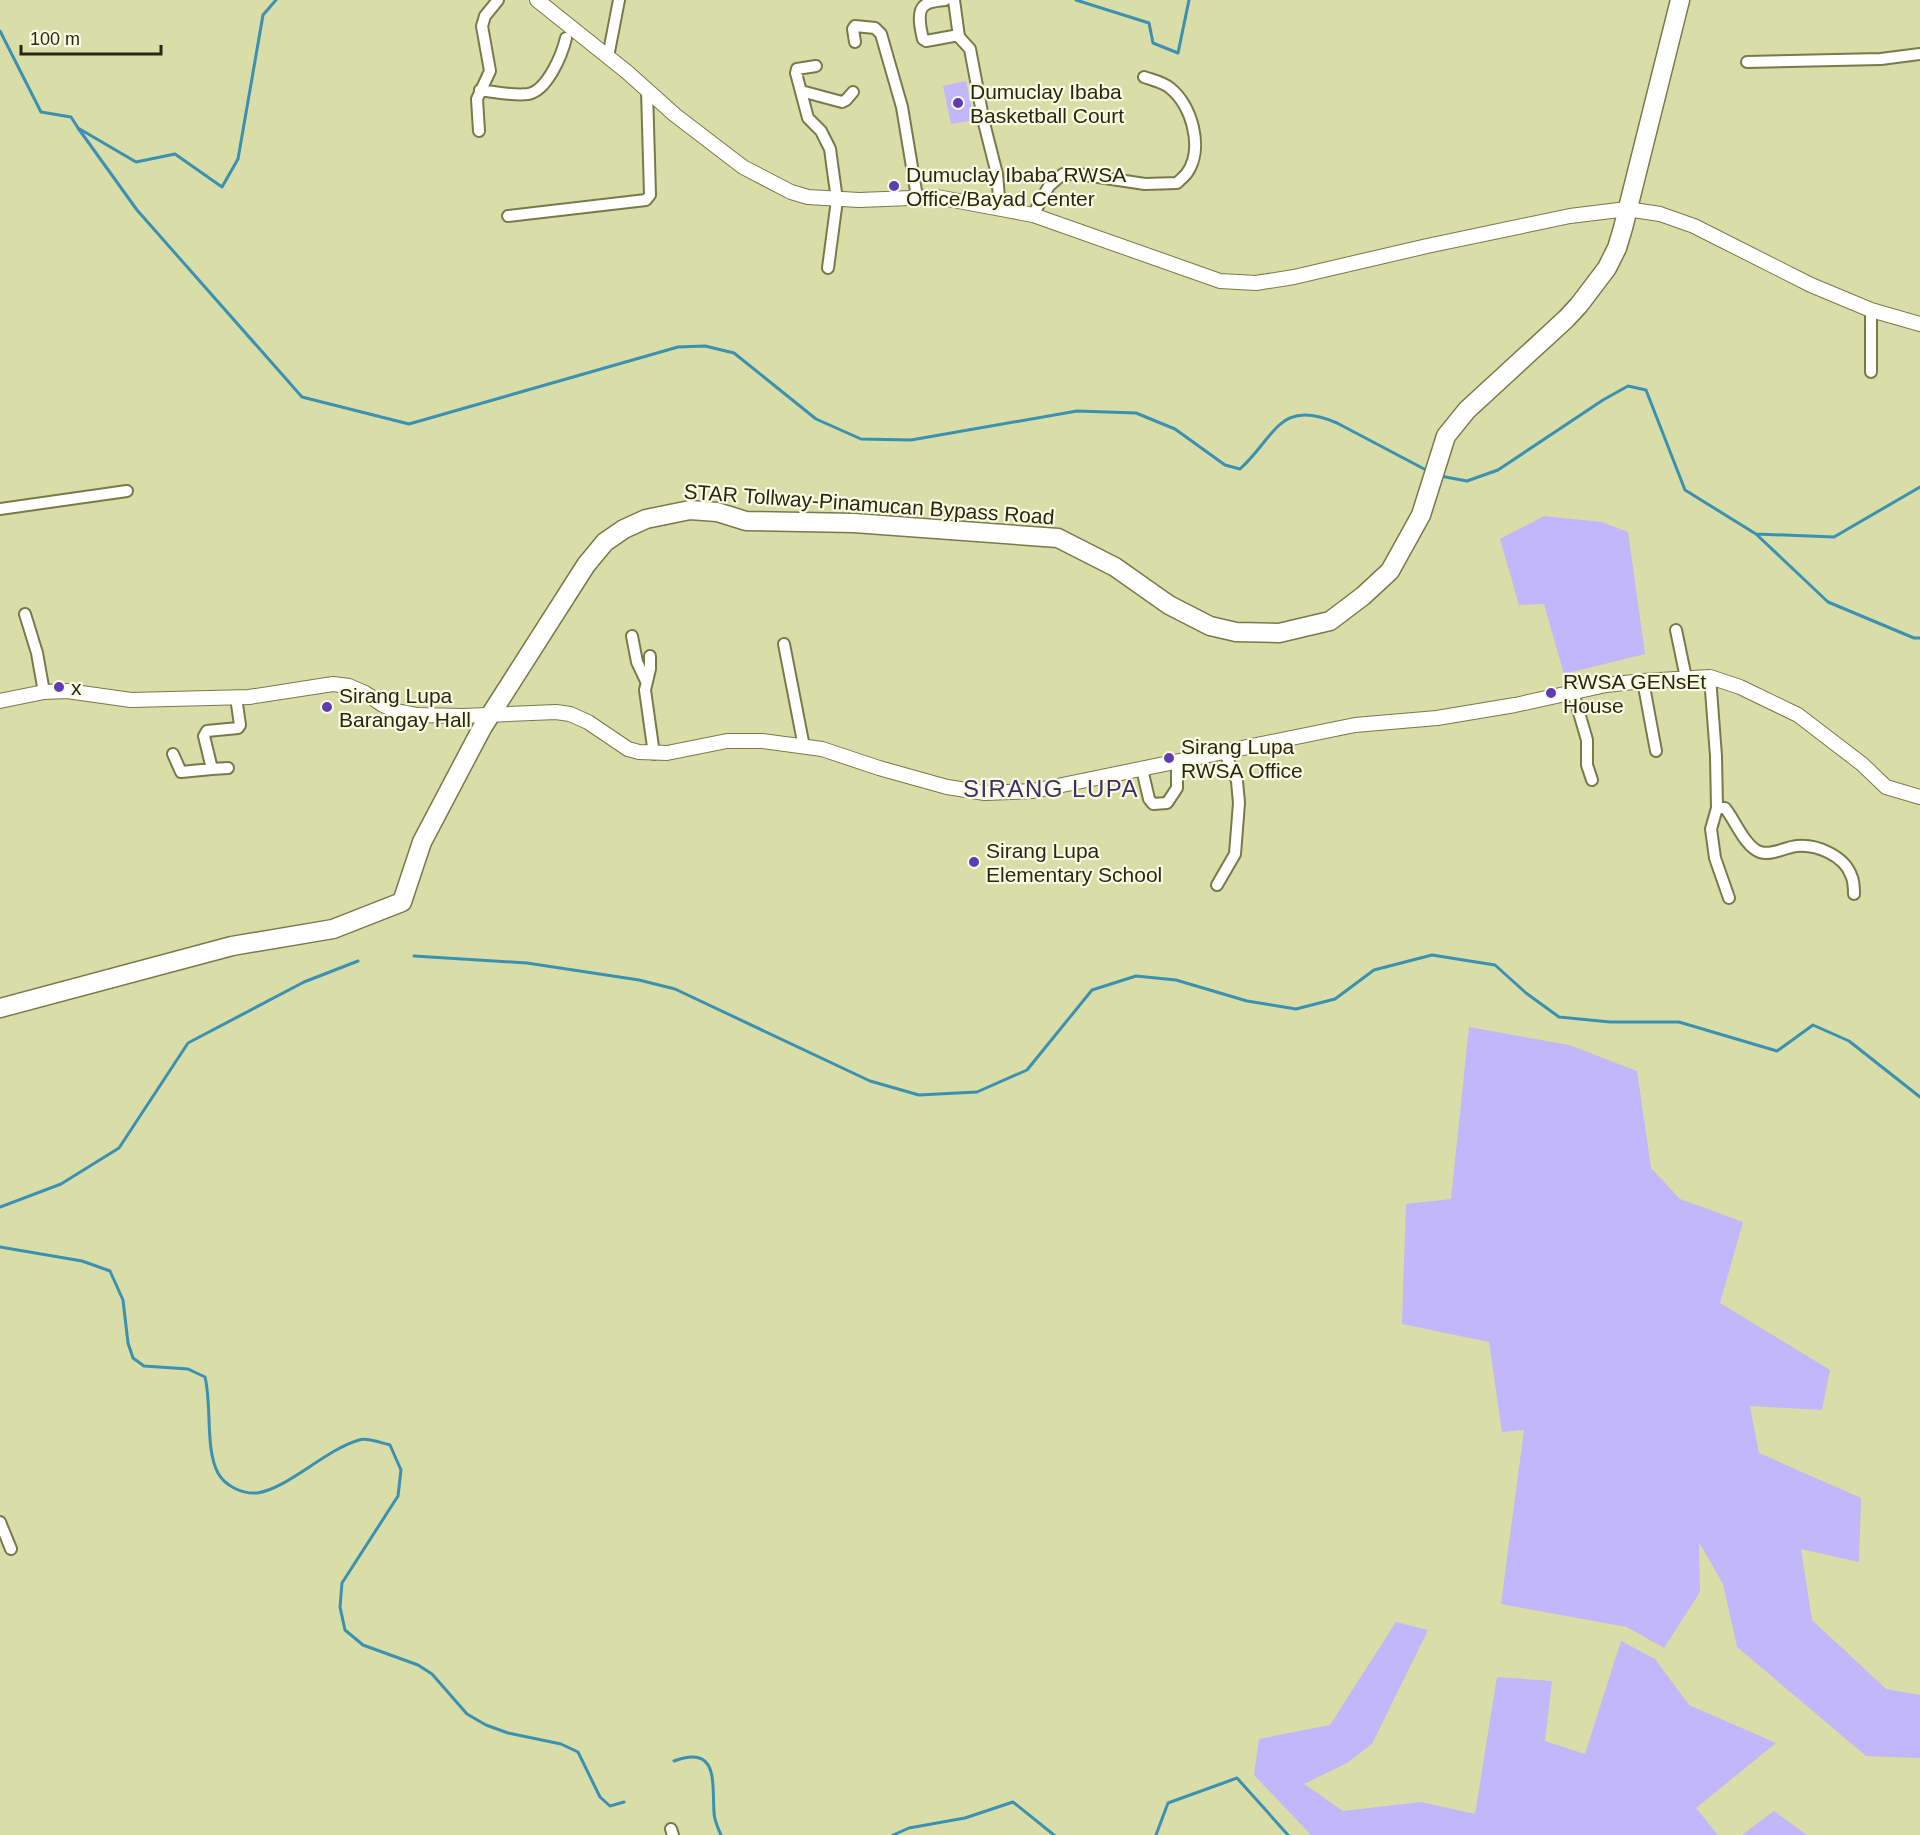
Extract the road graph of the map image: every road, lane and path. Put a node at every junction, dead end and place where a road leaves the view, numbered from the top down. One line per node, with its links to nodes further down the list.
1 (498, 0): 15 (street)
2 (537, 0): 11 (street)
3 (619, 0): 11 (street)
4 (945, 0): 7 (street)
5 (954, 0): 7 (street)
6 (1680, 0): 23 (main road, STAR Tollway-Pinamucan Bypass Road)
7 (959, 35): 22 (street)
8 (566, 38): 15 (street)
9 (855, 42): 20 (street)
10 (1920, 54): 12 (street)
11 (608, 57): 16 (street)
12 (1747, 62)
13 (816, 66): 17 (street)
14 (1144, 77): 24 (street)
15 (480, 90): 19 (street)
16 (647, 90): 21 (street); 25 (street)
17 (801, 91): 18 (street); 21 (street)
18 (853, 92)
19 (479, 130)
20 (917, 197): 21 (street); 22 (street)
21 (837, 200): 26 (street)
22 (1000, 209): 24 (street)
23 (1627, 209): 24 (street); 27 (street); 45 (main road, STAR Tollway-Pinamucan Bypass Road)
24 (1033, 215)
25 (508, 216)
26 (828, 268)
27 (1871, 310): 28 (street); 29 (street)
28 (1920, 324)
29 (1871, 372)
30 (127, 491): 31 (street)
31 (0, 509)
32 (25, 614): 41 (street)
33 (1676, 630): 38 (street)
34 (632, 636): 39 (street)
35 (784, 644): 46 (street)
36 (650, 656): 39 (street)
37 (1710, 677): 38 (street); 56 (street); 57 (street)
38 (1686, 678): 40 (street)
39 (646, 681): 50 (street)
40 (1643, 681): 42 (street); 47 (street)
41 (44, 692): 43 (street); 44 (street)
42 (1573, 692): 49 (street); 55 (street)
43 (236, 697): 45 (street); 53 (street)
44 (0, 701)
45 (490, 714): 50 (street); 61 (main road, STAR Tollway-Pinamucan Bypass Road)
46 (804, 747): 50 (street); 54 (street)
47 (1656, 751)
48 (173, 753): 53 (street)
49 (1225, 753): 51 (street); 58 (street)
50 (654, 754)
51 (1177, 762): 54 (street); 54 (street)
52 (228, 768): 53 (street)
53 (212, 769)
54 (1142, 769)
55 (1592, 780)
56 (1920, 797)
57 (1717, 808): 59 (street); 60 (street)
58 (1217, 885)
59 (1854, 894)
60 (1729, 897)
61 (0, 1008)
62 (0, 1522): 63 (street)
63 (11, 1549)

